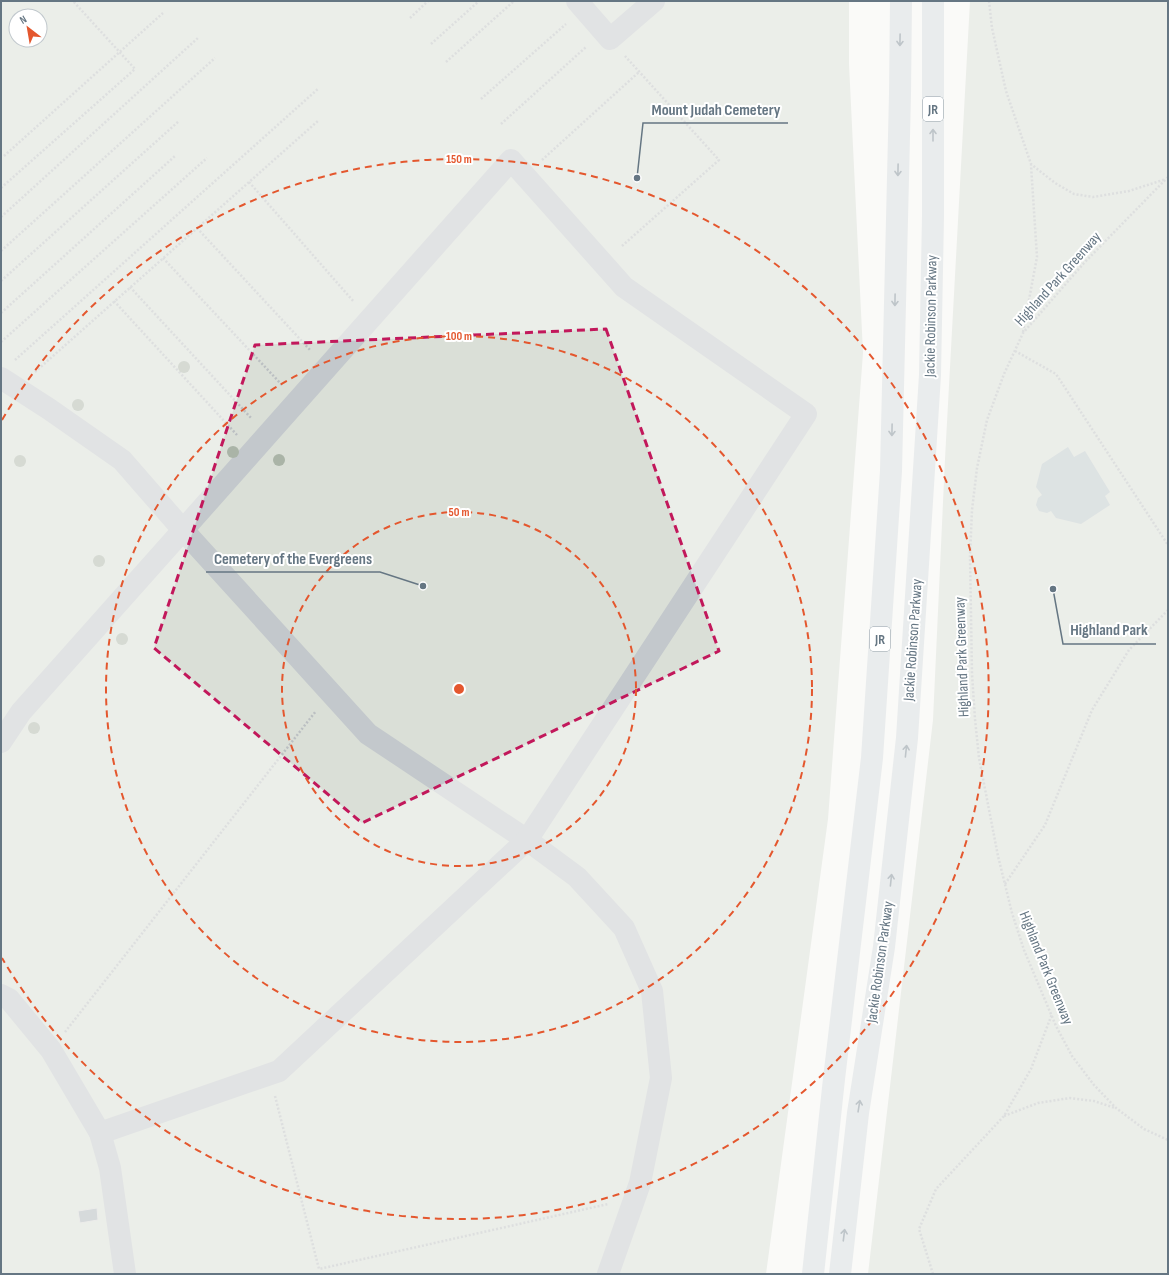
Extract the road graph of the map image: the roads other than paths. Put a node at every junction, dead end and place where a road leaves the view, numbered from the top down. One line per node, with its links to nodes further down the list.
1 (654, 1): 4 (lane)
2 (901, 1): 13 (highway, Jackie Robinson Parkway / JR, one-way to 13)
3 (933, 1): 14 (highway, Jackie Robinson Parkway / JR, one-way to 3)
4 (580, 5)
5 (10, 376): 6 (lane)
6 (183, 530): 7 (lane); 8 (lane); 8 (lane)
7 (1, 742)
8 (527, 840): 10 (lane); 12 (lane)
9 (1, 995): 10 (lane)
10 (100, 1133): 11 (lane)
11 (125, 1274)
12 (608, 1274)
13 (813, 1274)
14 (840, 1274)

